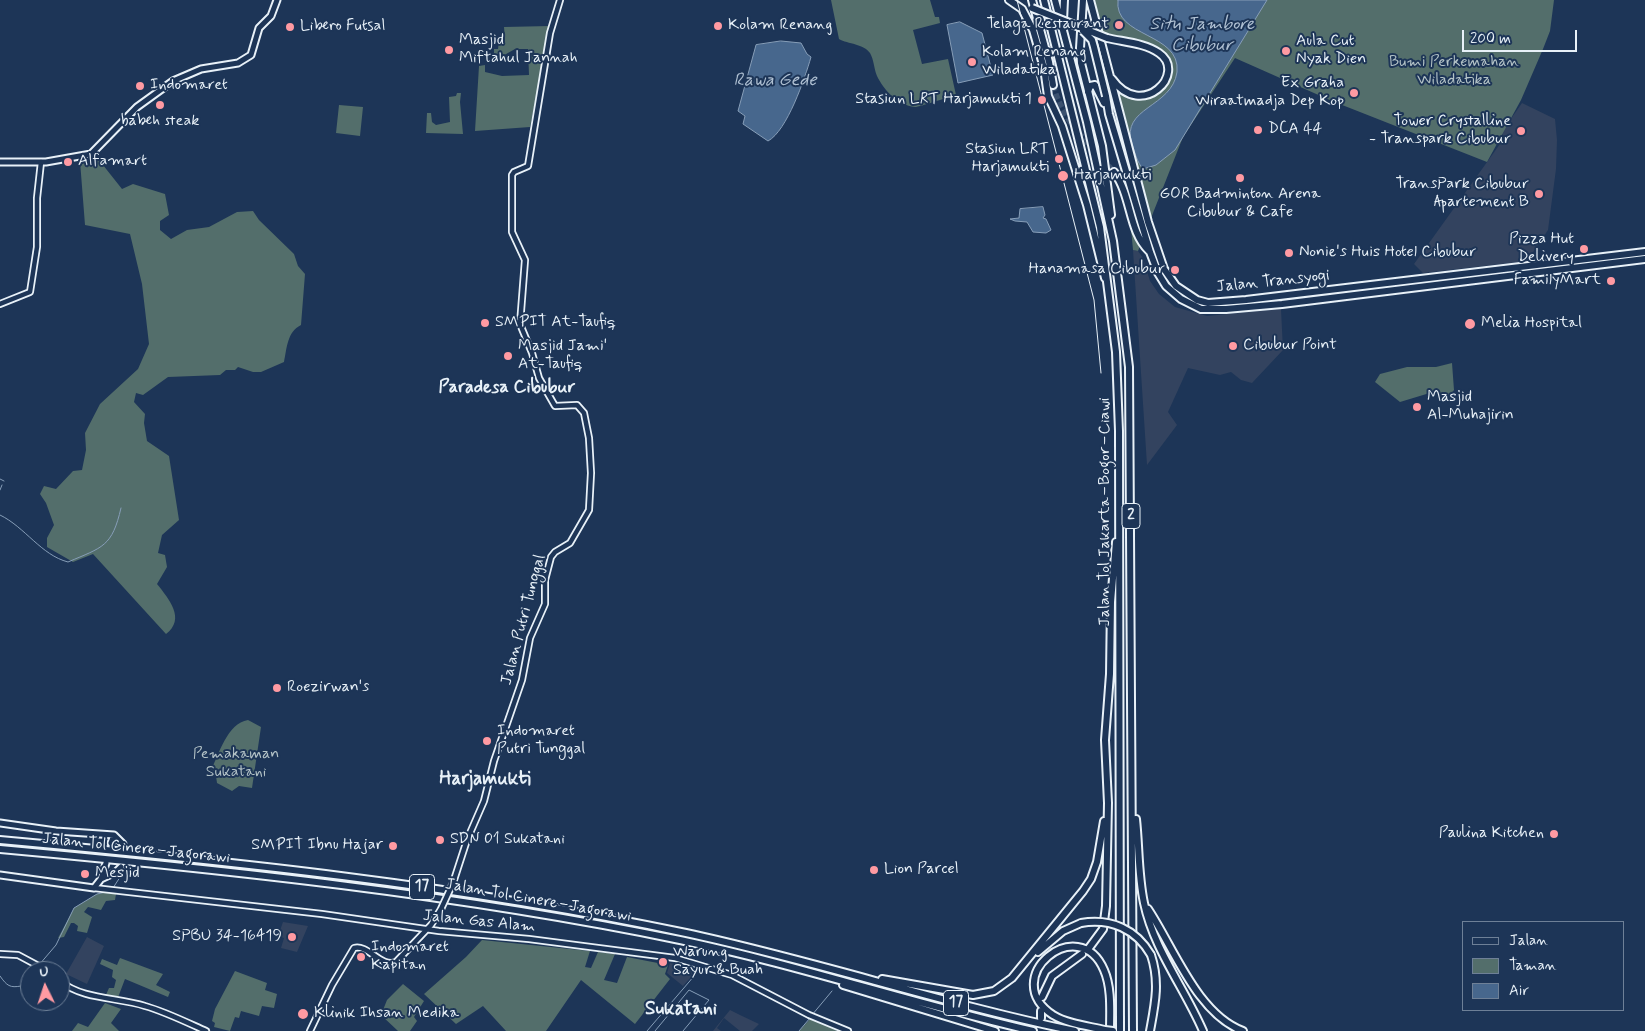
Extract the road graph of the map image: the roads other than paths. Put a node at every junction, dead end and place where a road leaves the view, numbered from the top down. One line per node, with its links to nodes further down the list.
1 (277, 0): 17 (main road)
2 (560, 0): 45 (street, Jalan Putri Tunggal, bridge)
3 (1010, 0): 10 (highway, bridge); 26 (highway)
4 (1032, 0): 13 (highway)
5 (1044, 0): 26 (highway, Jalan Tol Jakarta–Bogor–Ciawi / 2)
6 (1055, 0): 11 (highway, Jalan Tol Jakarta–Bogor–Ciawi / 2)
7 (1064, 0): 11 (highway)
8 (1083, 0): 14 (highway)
9 (1090, 0): 12 (highway, Jalan Transyogi)
10 (1080, 29): 12 (highway, bridge); 15 (highway, Jalan Transyogi, bridge)
11 (1063, 30): 20 (highway, Jalan Tol Jakarta–Bogor–Ciawi / 2)
12 (1111, 78): 19 (highway, Jalan Transyogi)
13 (1053, 85)
14 (1088, 92): 15 (highway); 20 (highway)
15 (1109, 114): 19 (highway, Jalan Transyogi)
16 (0, 162): 17 (main road)
17 (41, 162): 29 (street)
18 (1114, 172): 21 (highway)
19 (1138, 199): 21 (highway, Jalan Transyogi); 27 (highway, Jalan Transyogi)
20 (1113, 241): 31 (highway, Jalan Tol Jakarta–Bogor–Ciawi / 2)
21 (1150, 252): 28 (highway, Jalan Transyogi)
22 (1645, 252): 24 (highway, Jalan Transyogi)
23 (1645, 260): 25 (highway, Jalan Transyogi)
24 (1468, 272): 25 (highway); 27 (highway, Jalan Transyogi)
25 (1469, 280): 28 (highway, Jalan Transyogi)
26 (1110, 294): 30 (highway, Jalan Tol Jakarta–Bogor–Ciawi / 2)
27 (1300, 294): 28 (highway)
28 (1301, 302)
29 (0, 304)
30 (1119, 520): 32 (highway); 62 (highway, Jalan Tol Jakarta–Bogor–Ciawi / 2)
31 (1132, 793): 44 (highway); 63 (highway, Jalan Tol Jakarta–Bogor–Ciawi / 2)
32 (1108, 803): 46 (highway); 50 (highway)
33 (0, 823): 34 (main road)
34 (114, 835): 36 (main road); 37 (main road)
35 (0, 840): 51 (highway, Jalan Tol Cinere–Jagorawi / 17)
36 (111, 843)
37 (123, 844)
38 (0, 849): 52 (highway, Jalan Tol Cinere–Jagorawi / 17)
39 (106, 863): 42 (main road)
40 (121, 867): 42 (main road)
41 (0, 875): 43 (main road, Jalan Gas Alam)
42 (101, 879): 43 (main road)
43 (94, 888): 45 (street, Jalan Gas Alam)
44 (1144, 902): 65 (highway); 66 (highway)
45 (426, 930): 57 (street, Jalan Putri Tunggal); 58 (street, Jalan Gas Alam)
46 (1090, 948)
47 (0, 954): 49 (street)
48 (1082, 954): 54 (highway)
49 (32, 961)
50 (1024, 964): 51 (highway); 64 (highway, bridge)
51 (838, 971): 61 (highway, 17)
52 (808, 972): 59 (highway); 60 (highway, Jalan Tol Cinere–Jagorawi / 17)
53 (70, 988): 56 (street)
54 (1042, 997)
55 (1110, 1030): 55 (highway)
56 (206, 1031)
57 (310, 1031)
58 (848, 1031)
59 (995, 1031)
60 (1033, 1031)
61 (1075, 1031)
62 (1120, 1031)
63 (1133, 1031)
64 (1150, 1031)
65 (1203, 1031)
66 (1243, 1031)

